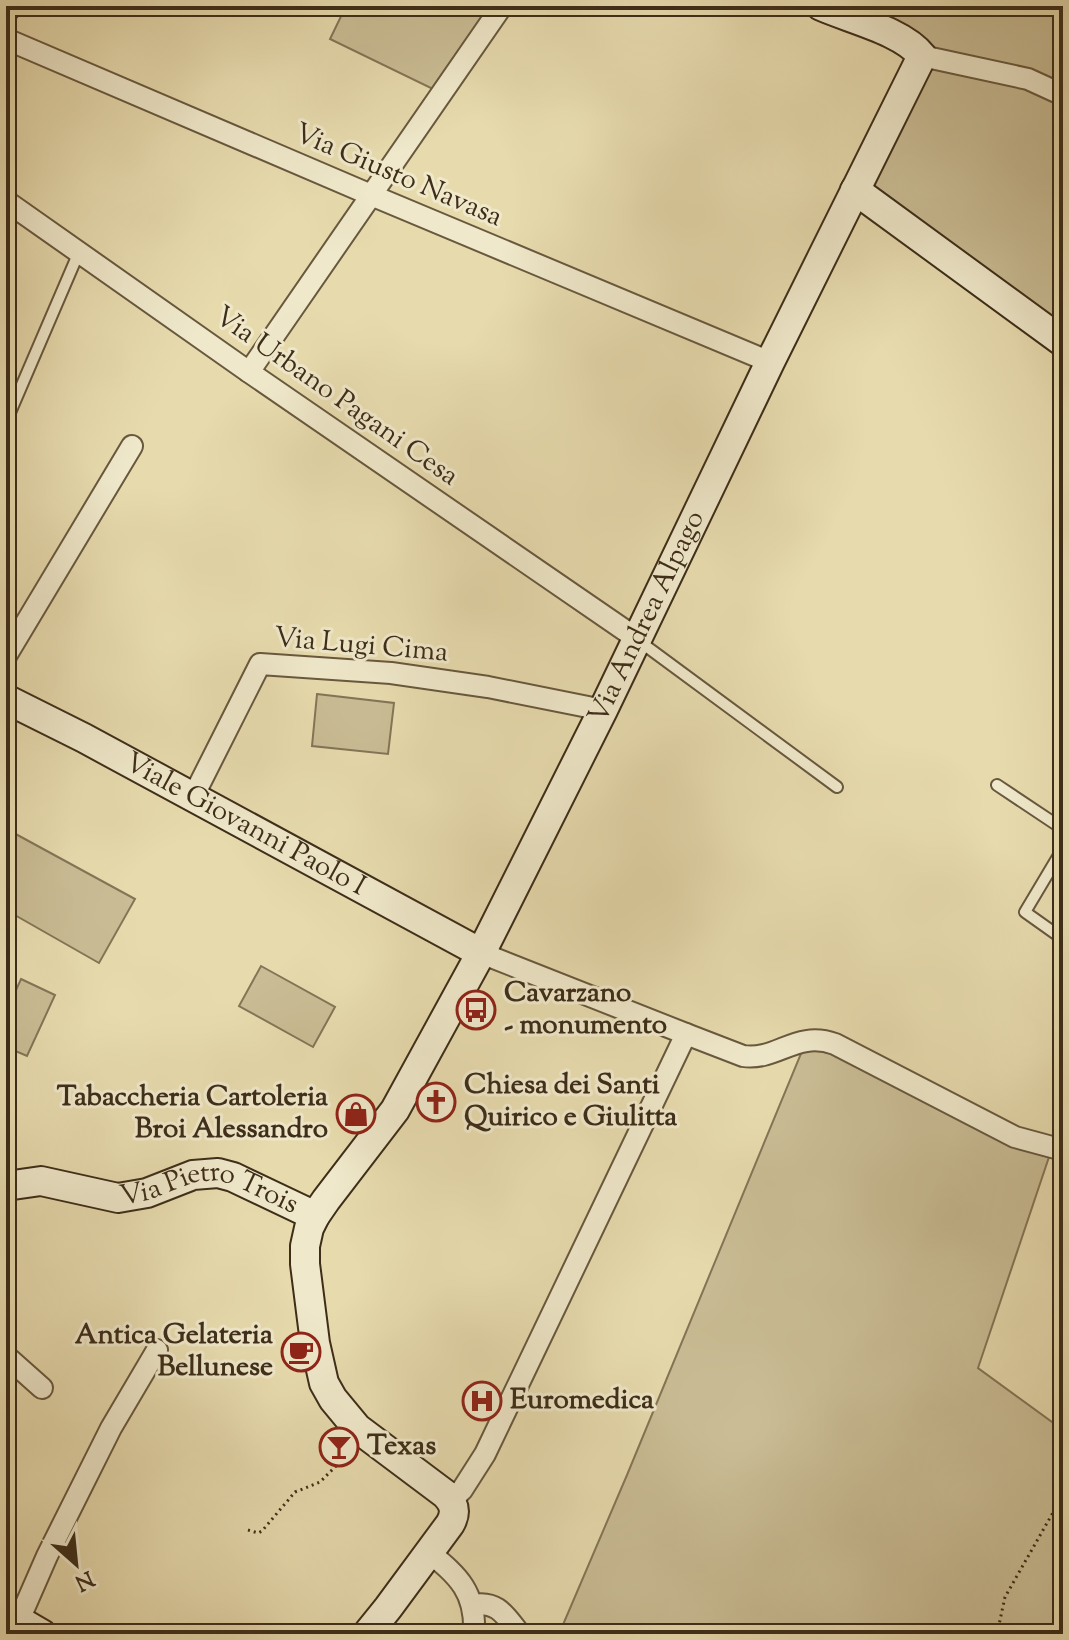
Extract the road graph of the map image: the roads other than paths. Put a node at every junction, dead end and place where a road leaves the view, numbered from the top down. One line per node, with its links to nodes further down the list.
1 (502, 6): 7 (street)
2 (821, 6): 4 (street)
3 (6, 39): 7 (street, Via Giusto Navasa)
4 (922, 56): 5 (street); 6 (street, Via Andrea Alpago)
5 (1063, 95)
6 (855, 190): 10 (street); 11 (street, Via Andrea Alpago)
7 (371, 195): 11 (street, Via Giusto Navasa); 12 (street)
8 (6, 201): 9 (street, Via Urbano Pagani Cesa)
9 (79, 252): 12 (street, Via Urbano Pagani Cesa); 13 (lane)
10 (1063, 342)
11 (770, 362): 15 (street, Via Andrea Alpago)
12 (249, 372): 15 (street, Via Urbano Pagani Cesa)
13 (6, 422)
14 (132, 446): 16 (street)
15 (636, 638): 18 (street, Via Andrea Alpago); 20 (lane)
16 (6, 656)
17 (6, 699): 21 (street, Viale Giovanni Paolo I)
18 (603, 710): 21 (street, Via Lugi Cima); 24 (street, Via Andrea Alpago)
19 (997, 785): 22 (lane)
20 (837, 787)
21 (193, 797): 24 (street, Viale Giovanni Paolo I)
22 (1063, 834): 23 (lane)
23 (1063, 939)
24 (481, 953): 25 (street); 28 (street, Via Andrea Alpago)
25 (686, 1034): 26 (street); 32 (street)
26 (1063, 1150)
27 (6, 1186): 28 (street, Via Pietro Trois)
28 (315, 1216): 32 (street)
29 (157, 1350): 35 (street)
30 (6, 1356): 31 (street)
31 (42, 1388)
32 (451, 1501): 33 (street)
33 (429, 1552): 34 (street); 36 (street)
34 (473, 1605): 37 (street); 38 (street)
35 (22, 1622)
36 (367, 1634)
37 (474, 1634)
38 (520, 1634)

